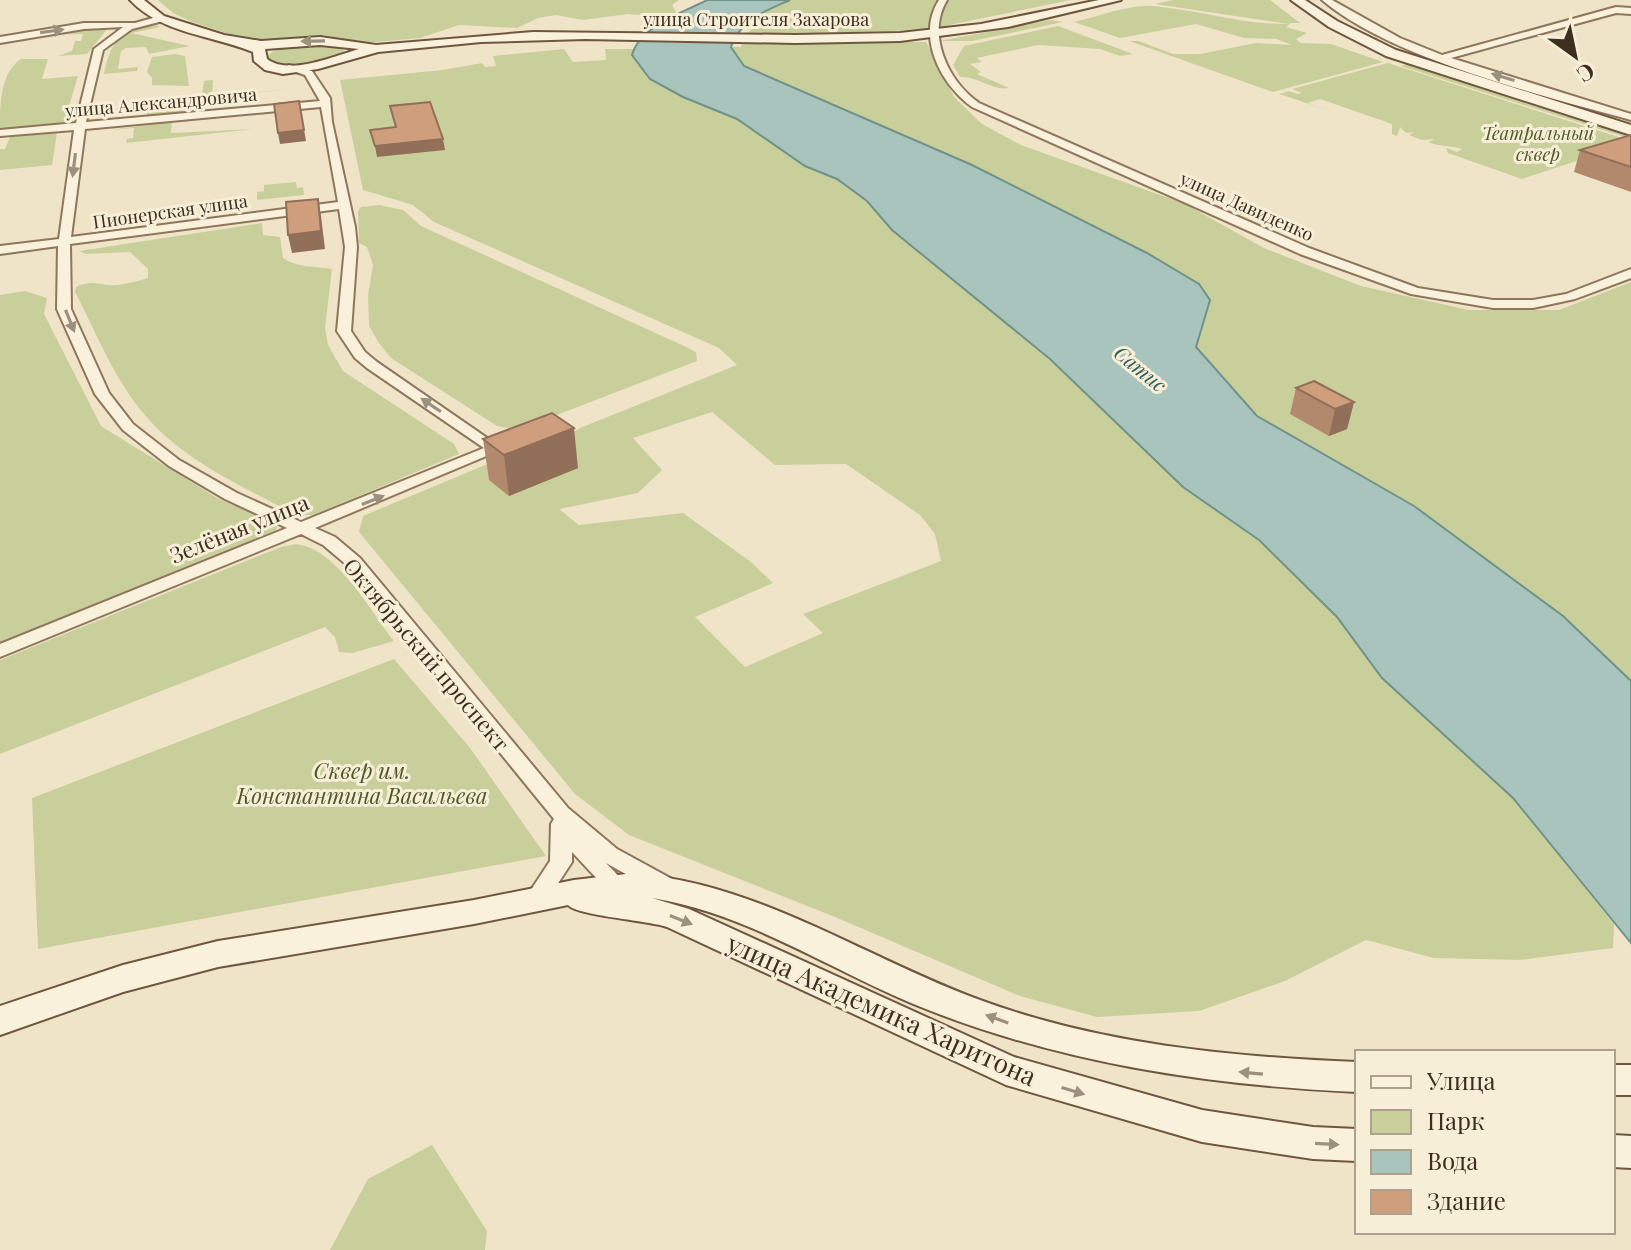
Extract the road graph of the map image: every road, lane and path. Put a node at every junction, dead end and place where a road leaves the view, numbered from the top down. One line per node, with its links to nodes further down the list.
1 (136, 0): 7 (street)
2 (943, 0): 9 (street)
3 (1115, 0): 9 (street, улица Строителя Захарова)
4 (1297, 0): 20 (street)
5 (1326, 0): 15 (street)
6 (1631, 11): 15 (street)
7 (160, 19): 8 (street, Октябрьский проспект); 11 (street)
8 (135, 24): 10 (street, one-way to 8); 19 (street, Октябрьский проспект)
9 (931, 35): 13 (street, улица Строителя Захарова); 25 (street, улица Давиденко)
10 (0, 40)
11 (242, 43): 12 (street); 14 (street)
12 (285, 44): 13 (street, one-way to 12); 14 (street)
13 (343, 51): 16 (street)
14 (261, 55): 16 (street)
15 (1441, 58): 18 (street, one-way to 15)
16 (314, 70): 17 (street)
17 (325, 104): 19 (street, улица Александровича); 22 (street)
18 (1631, 117)
19 (79, 125): 21 (street, улица Александровича); 23 (street, Октябрьский проспект, one-way to 23)
20 (1631, 130)
21 (0, 133)
22 (345, 205): 23 (street, Пионерская улица); 26 (street, Зелёная улица, one-way to 22)
23 (64, 244): 24 (street, Пионерская улица); 26 (street, Октябрьский проспект, one-way to 26)
24 (0, 250)
25 (1631, 273)
26 (301, 529): 27 (street, Зелёная улица); 28 (street, Октябрьский проспект)
27 (0, 651)
28 (561, 813): 29 (street, Октябрьский проспект); 30 (street, Октябрьский проспект); 31 (street)
29 (613, 885): 30 (street, улица Академика Харитона); 31 (street, улица Академика Харитона); 32 (street, Октябрьский проспект)
30 (677, 890): 36 (street, улица Академика Харитона, one-way to 30)
31 (542, 900): 32 (street, улица Академика Харитона); 33 (street, улица Академика Харитона)
32 (645, 908): 37 (street, улица Академика Харитона, one-way to 37)
33 (54, 1000): 34 (street, улица Академика Харитона); 35 (street, улица Академика Харитона)
34 (0, 1006)
35 (0, 1021)
36 (1355, 1077)
37 (1355, 1145)

